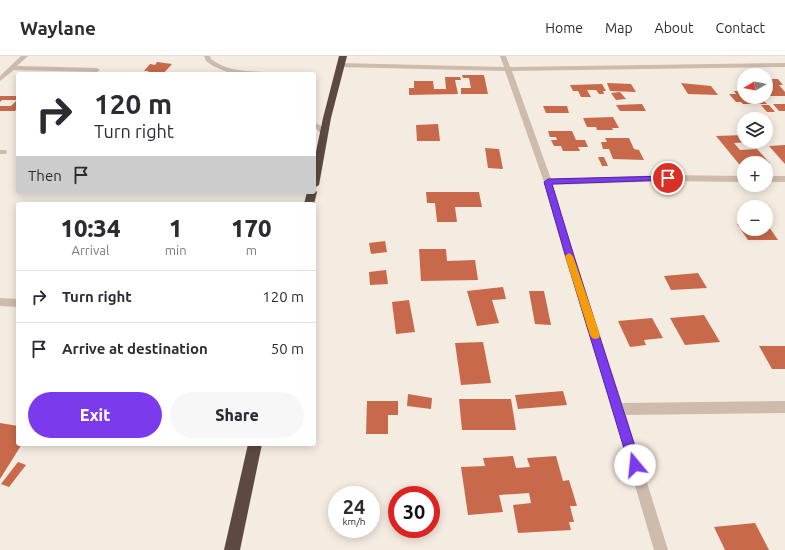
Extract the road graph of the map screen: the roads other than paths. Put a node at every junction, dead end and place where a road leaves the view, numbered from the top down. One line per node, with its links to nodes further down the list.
1 (25, 56): 7 (street)
2 (207, 56): 10 (street)
3 (343, 56): 5 (highway)
4 (503, 56): 8 (street)
5 (340, 65): 8 (street); 13 (highway)
6 (785, 65): 8 (street)
7 (12, 68): 9 (street); 11 (street)
8 (508, 69): 18 (street)
9 (97, 70)
10 (233, 72)
11 (0, 79)
12 (316, 125): 13 (street)
13 (325, 132): 14 (highway)
14 (316, 175)
15 (737, 179): 18 (street)
16 (773, 179): 17 (street)
17 (785, 179)
18 (548, 182): 23 (street)
19 (3, 302): 20 (street); 21 (street)
20 (16, 303)
21 (0, 311)
22 (785, 407): 23 (street)
23 (618, 409): 26 (street)
24 (255, 446): 25 (highway)
25 (232, 550)
26 (661, 550)

